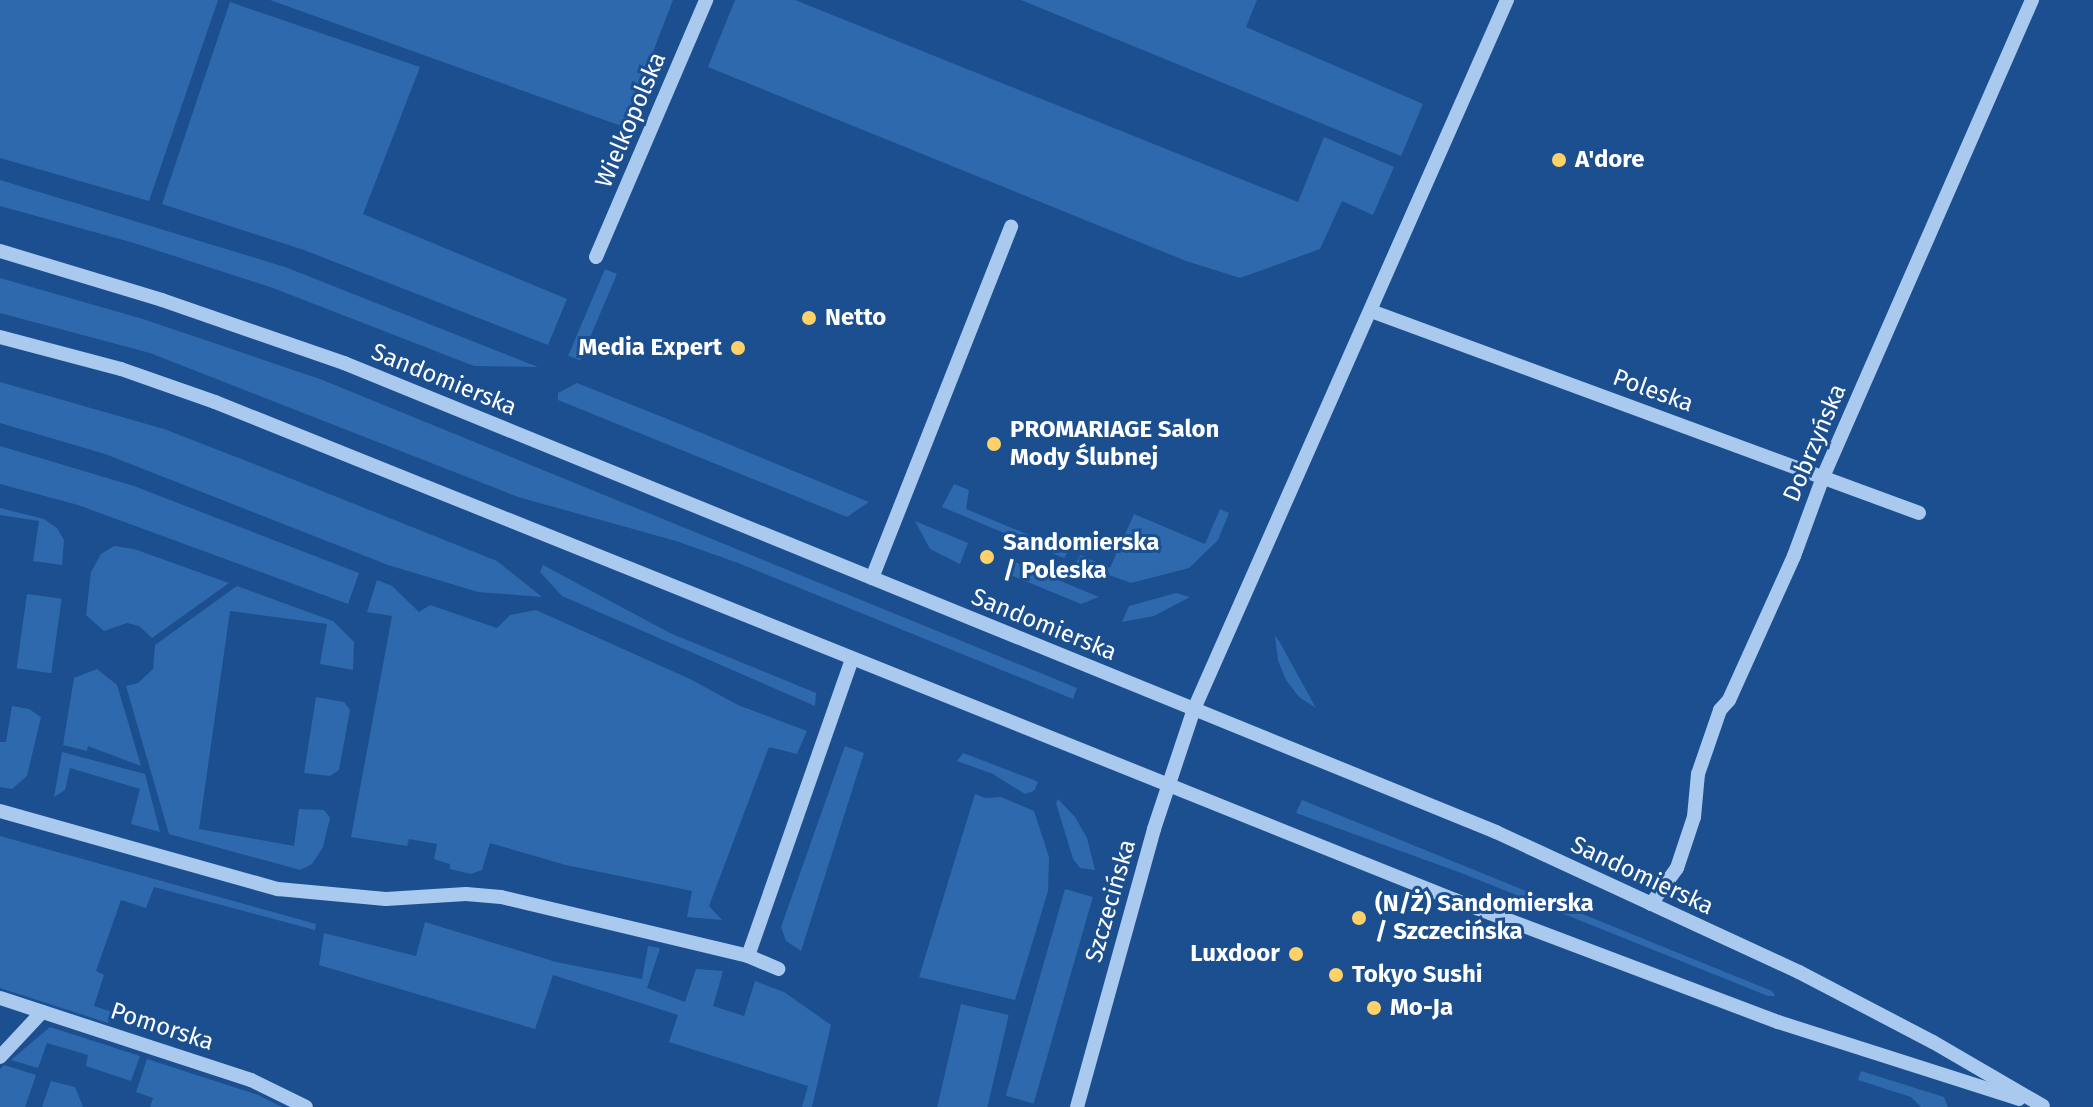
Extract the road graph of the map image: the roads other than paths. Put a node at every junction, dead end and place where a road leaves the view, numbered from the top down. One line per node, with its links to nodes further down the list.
1 (706, 0): 6 (street, Wielkopolska)
2 (1507, 0): 7 (street)
3 (2032, 0): 9 (street, Dobrzyńska)
4 (1011, 227): 11 (street)
5 (0, 251): 11 (street, Sandomierska)
6 (596, 257)
7 (1371, 311): 9 (street, Poleska); 13 (street)
8 (0, 337): 12 (street, Sandomierska)
9 (1823, 477): 10 (street, Poleska); 16 (street, Dobrzyńska)
10 (1919, 513)
11 (872, 578): 13 (street, Sandomierska)
12 (852, 659): 14 (street, Sandomierska); 17 (street)
13 (1194, 709): 14 (street, Szczecińska); 16 (street, Sandomierska)
14 (1167, 787): 22 (street, Sandomierska); 24 (street, Szczecińska)
15 (0, 811): 17 (street)
16 (1651, 904): 22 (street, Sandomierska)
17 (748, 956): 18 (street)
18 (778, 969)
19 (0, 998): 20 (street, Pomorska)
20 (42, 1012): 21 (street); 23 (street, Pomorska)
21 (0, 1057)
22 (2044, 1106)
23 (306, 1107)
24 (1077, 1107)

